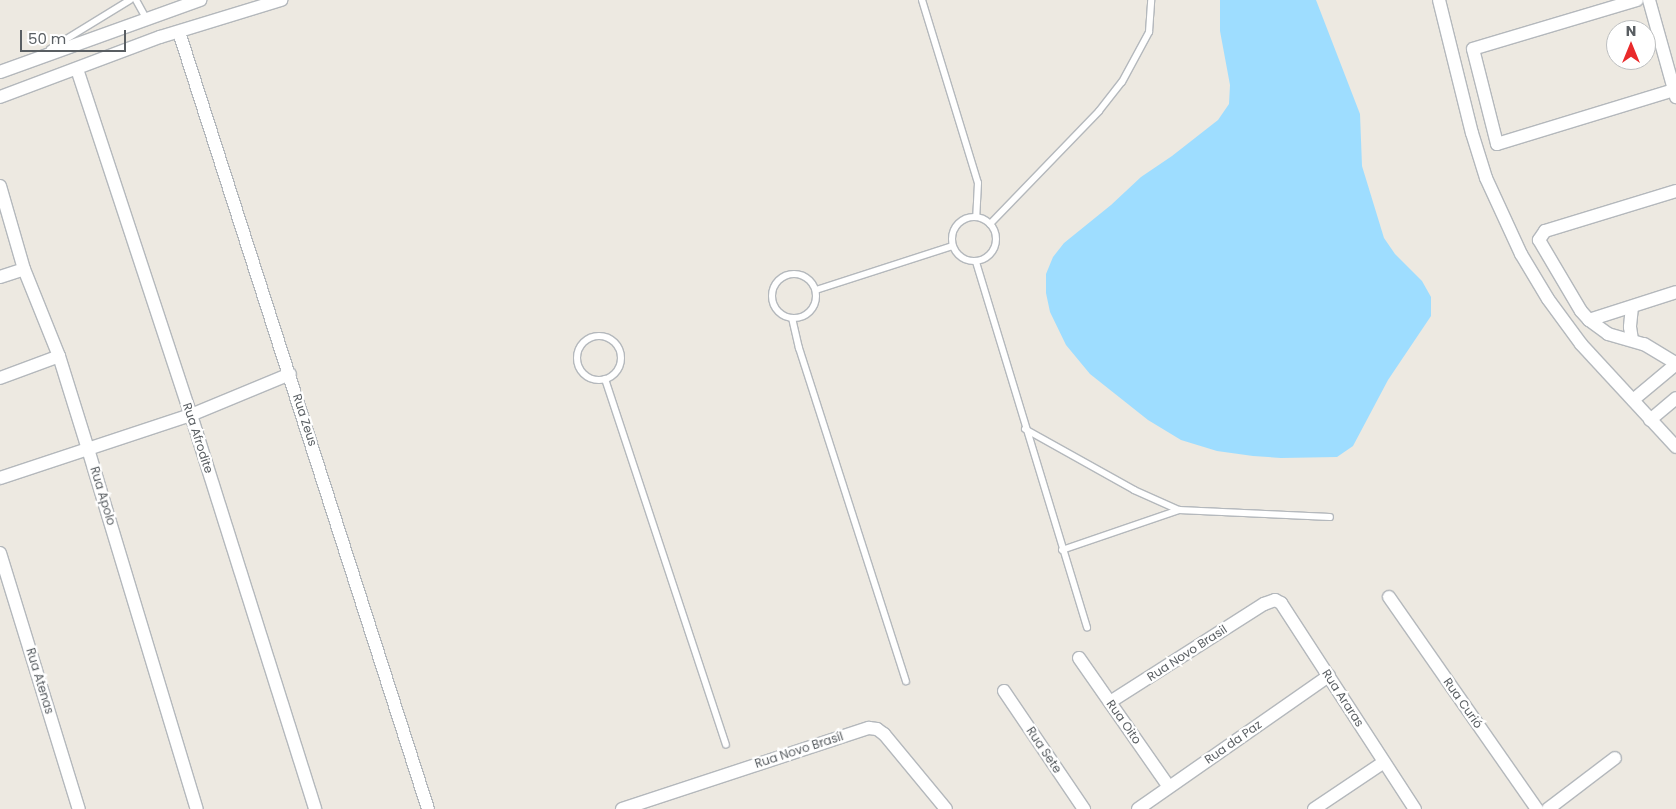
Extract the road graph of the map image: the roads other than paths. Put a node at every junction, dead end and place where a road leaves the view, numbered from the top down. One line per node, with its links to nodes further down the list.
1 (130, 0): 12 (lane)
2 (136, 0): 10 (lane)
3 (200, 0): 10 (street)
4 (281, 0): 11 (street)
5 (922, 0): 19 (lane)
6 (1151, 0): 20 (lane)
7 (1439, 0): 37 (street)
8 (1637, 0): 15 (street)
9 (1649, 0): 15 (street)
10 (146, 18): 12 (street)
11 (179, 32): 13 (street); 33 (street, Rua Zeus)
12 (29, 62): 14 (street)
13 (77, 68): 16 (street); 38 (street, Rua Afrodite)
14 (0, 72)
15 (1675, 94)
16 (0, 97)
17 (0, 186): 23 (street, Rua Apolo)
18 (1676, 192): 29 (street)
19 (976, 217): 20 (lane); 21 (lane)
20 (990, 224): 22 (lane)
21 (952, 246): 22 (lane); 25 (lane)
22 (976, 262): 40 (lane)
23 (24, 269): 24 (street); 31 (street, Rua Apolo)
24 (0, 277)
25 (816, 290): 28 (lane); 28 (lane)
26 (1676, 292): 27 (street)
27 (1632, 307): 29 (street); 30 (street)
28 (792, 318): 53 (lane)
29 (1589, 320): 30 (street)
30 (1632, 340): 32 (street)
31 (59, 356): 34 (street); 42 (street, Rua Apolo)
32 (1676, 364): 37 (street)
33 (290, 374): 38 (street); 63 (street, Rua Zeus)
34 (0, 378)
35 (606, 379): 35 (lane); 56 (lane)
36 (1676, 398): 39 (street)
37 (1633, 400): 39 (street)
38 (191, 415): 42 (street); 62 (street, Rua Afrodite)
39 (1650, 420): 41 (street)
40 (1025, 429): 44 (lane); 46 (lane)
41 (1676, 447)
42 (88, 449): 43 (street); 61 (street, Rua Apolo)
43 (0, 478)
44 (1179, 510): 45 (lane); 46 (lane)
45 (1330, 517)
46 (1062, 550): 50 (lane)
47 (0, 552): 60 (street, Rua Atenas)
48 (1389, 598): 70 (street, Rua Curió)
49 (1264, 604): 52 (street, Rua Araras); 55 (street, Rua Novo Brasil)
50 (1088, 627)
51 (1079, 658): 55 (street, Rua Oito)
52 (1329, 676): 58 (street, Rua Araras); 59 (street, Rua da Paz)
53 (906, 681)
54 (1004, 691): 66 (street, Rua Sete)
55 (1110, 702): 59 (street, Rua Oito)
56 (726, 745)
57 (1615, 758): 71 (street)
58 (1384, 762): 68 (street); 69 (street, Rua Araras)
59 (1169, 787): 67 (street, Rua da Paz)
60 (79, 809)
61 (197, 809)
62 (315, 809)
63 (428, 809)
64 (622, 809): 65 (street, Rua Novo Brasíl)
65 (946, 809)
66 (1084, 809)
67 (1138, 809)
68 (1314, 809)
69 (1415, 809)
70 (1537, 809)
71 (1548, 809)

